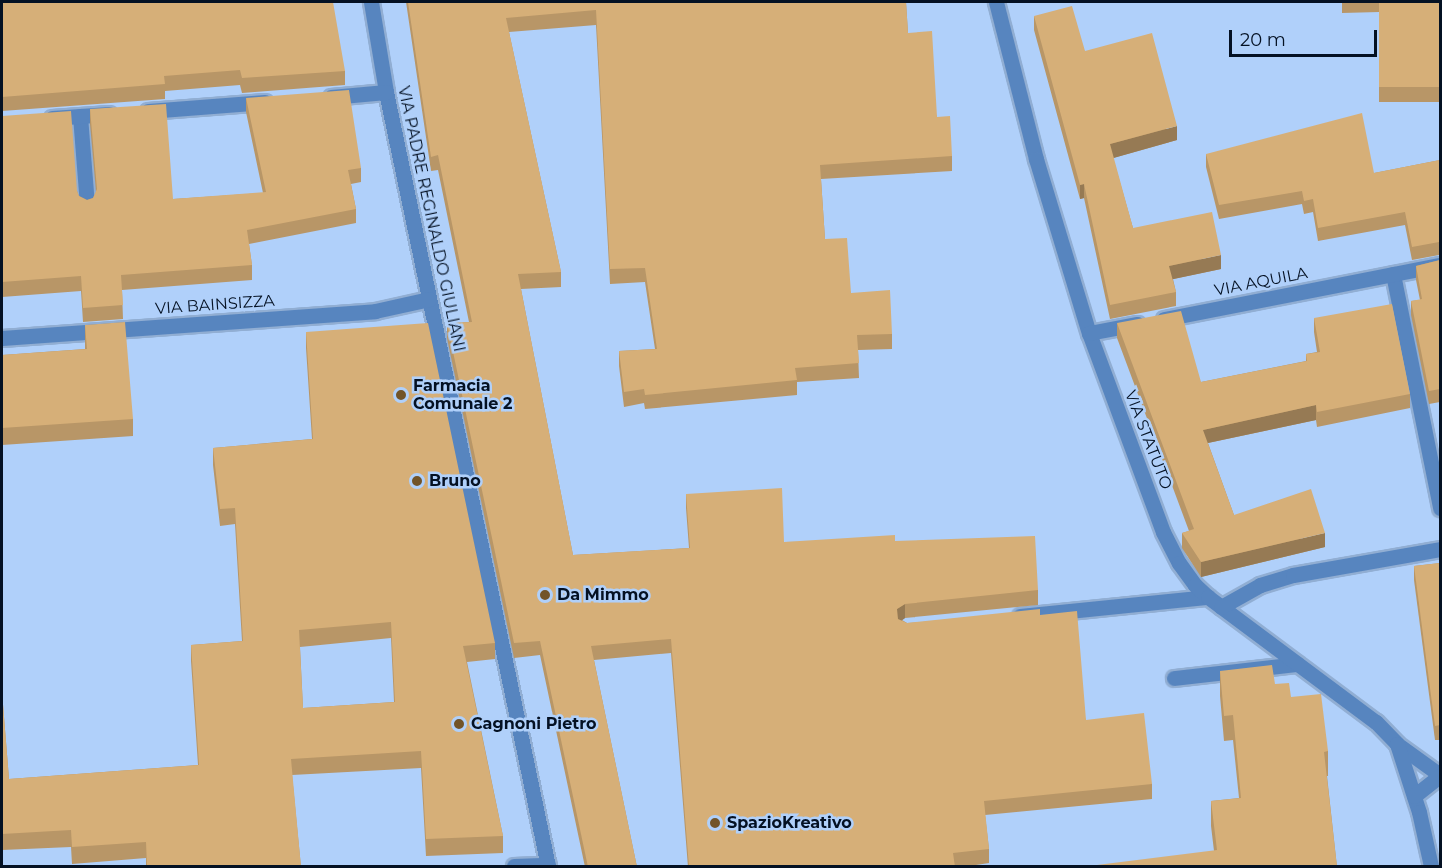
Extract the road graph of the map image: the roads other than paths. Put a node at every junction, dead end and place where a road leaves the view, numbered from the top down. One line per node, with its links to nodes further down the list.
1 (372, 2): 3 (street, VIA PADRE REGINALDO GIULIANI)
2 (996, 2): 12 (street, VIA STATUTO)
3 (386, 92): 4 (street); 11 (street, VIA PADRE REGINALDO GIULIANI)
4 (311, 99)
5 (276, 101): 6 (street)
6 (80, 116): 7 (street); 8 (street)
7 (35, 119)
8 (87, 205)
9 (1440, 265): 10 (street, VIA AQUILA)
10 (1393, 274): 12 (street, VIA AQUILA); 14 (street)
11 (429, 299): 13 (street, VIA BAINSIZZA); 24 (street, VIA PADRE REGINALDO GIULIANI)
12 (1089, 333): 16 (street, VIA STATUTO)
13 (2, 338)
14 (1440, 508)
15 (1440, 549): 17 (street)
16 (1208, 597): 17 (street, VIA STATUTO); 18 (street)
17 (1221, 607): 19 (street, VIA STATUTO)
18 (999, 618)
19 (1297, 664): 20 (street); 21 (street, VIA STATUTO)
20 (1174, 678)
21 (1397, 744): 22 (street, VIA STATUTO); 23 (street)
22 (1440, 776): 23 (street)
23 (1414, 796): 26 (street)
24 (548, 866): 25 (street)
25 (514, 867)
26 (1431, 867)

